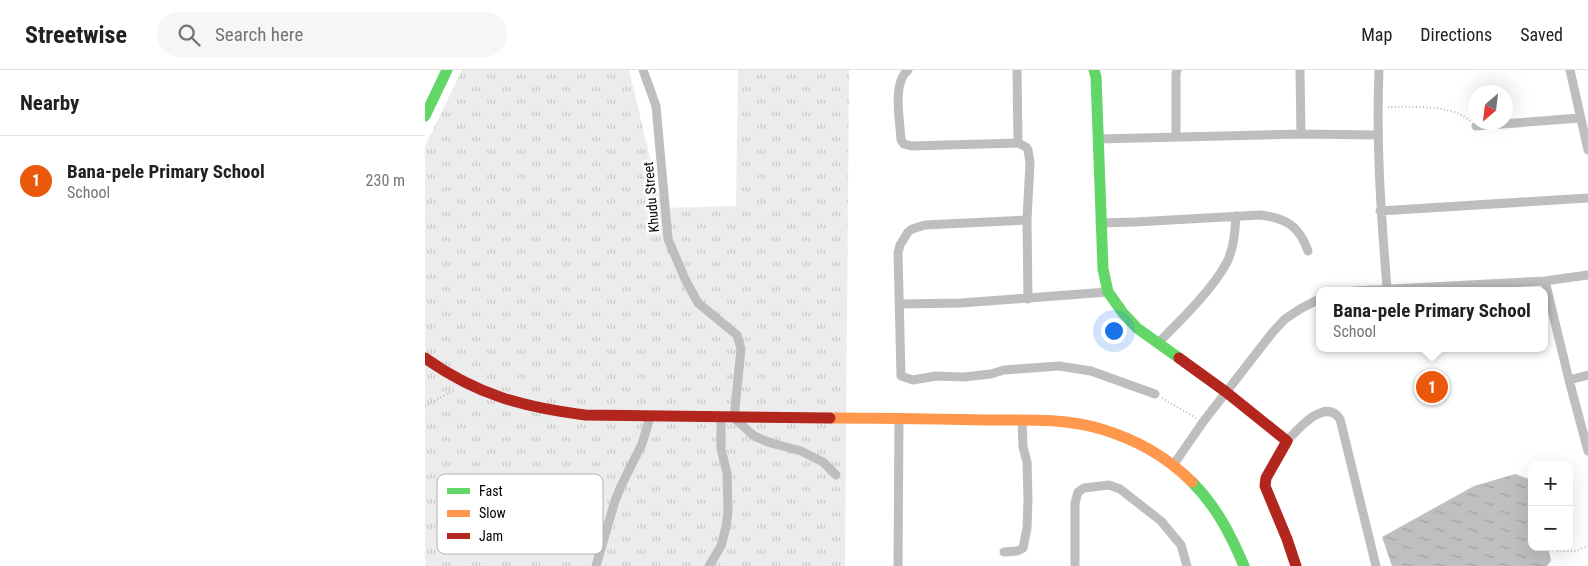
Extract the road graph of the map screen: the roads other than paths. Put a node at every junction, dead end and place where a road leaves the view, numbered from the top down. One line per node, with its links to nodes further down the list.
1 (447, 70): 10 (street)
2 (643, 70): 43 (street, Khudu Street)
3 (909, 70): 17 (street)
4 (1017, 70): 17 (street)
5 (1094, 70): 16 (street)
6 (1177, 70): 15 (street)
7 (1300, 70): 13 (street)
8 (1379, 70): 14 (street)
9 (1570, 70): 11 (street)
10 (425, 116)
11 (1580, 118): 12 (street); 18 (street)
12 (1513, 123)
13 (1301, 134): 14 (street); 15 (street)
14 (1378, 135): 20 (street)
15 (1176, 136): 16 (street)
16 (1098, 139): 23 (street)
17 (1018, 143): 22 (street)
18 (1588, 150)
19 (1588, 198): 20 (street)
20 (1380, 210): 27 (street)
21 (1236, 216): 23 (street); 24 (street); 35 (street)
22 (1027, 220): 32 (street); 34 (street)
23 (1100, 222): 30 (street)
24 (1308, 250)
25 (1588, 275): 26 (street)
26 (1545, 281): 28 (street); 29 (street)
27 (1387, 287)
28 (1410, 287)
29 (1546, 287)
30 (1108, 292): 32 (street); 35 (street)
31 (1548, 293): 38 (street)
32 (1028, 299): 34 (street)
33 (1316, 301): 39 (street)
34 (900, 304): 40 (street)
35 (1159, 342): 39 (street)
36 (425, 358): 41 (street)
37 (1588, 375): 38 (street)
38 (1569, 380): 47 (street)
39 (1226, 392): 46 (street); 48 (street)
40 (1155, 394)
41 (650, 417): 42 (street); 50 (street)
42 (721, 417): 43 (street); 54 (street)
43 (735, 418): 44 (street); 49 (street)
44 (899, 418): 45 (street); 55 (street)
45 (1022, 420): 48 (street); 51 (street)
46 (1287, 441): 59 (street); 60 (street)
47 (1588, 451)
48 (1174, 464): 58 (street)
49 (836, 475)
50 (603, 542)
51 (1004, 552)
52 (600, 554): 53 (street)
53 (596, 566)
54 (709, 566)
55 (898, 566)
56 (1075, 566): 57 (street)
57 (1187, 566)
58 (1244, 566)
59 (1296, 566)
60 (1376, 566)

